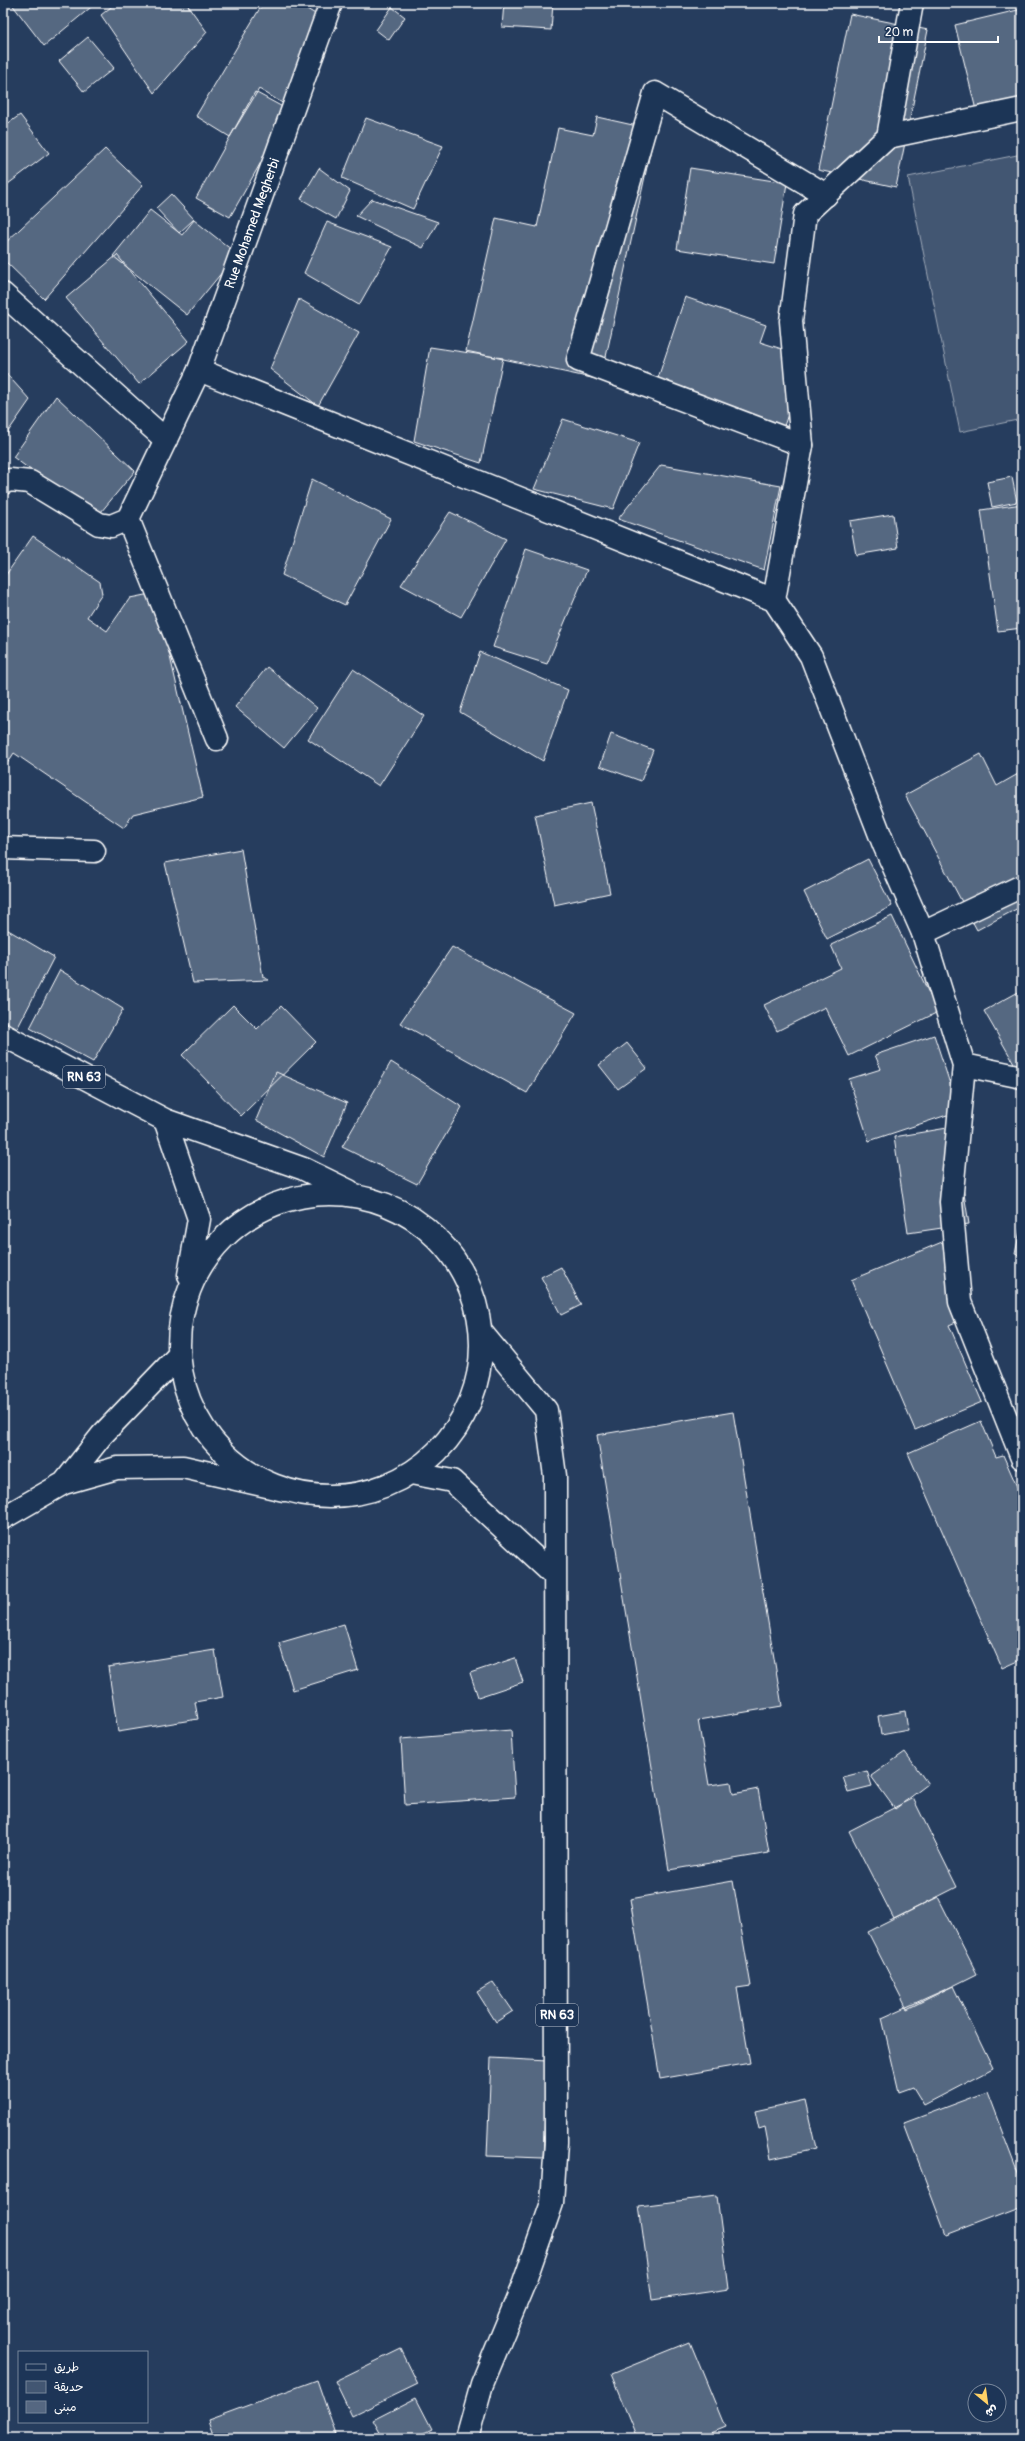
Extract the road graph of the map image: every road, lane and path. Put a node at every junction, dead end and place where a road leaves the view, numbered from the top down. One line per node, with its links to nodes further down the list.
1 (331, 3): 7 (main road, Rue Mohamed Megherbi)
2 (912, 3): 4 (main road)
3 (1022, 109): 4 (main road)
4 (888, 137): 5 (main road)
5 (826, 195): 9 (main road); 9 (main road)
6 (3, 294): 8 (main road)
7 (199, 370): 8 (main road, Rue Mohamed Megherbi); 12 (main road)
8 (166, 440): 11 (main road, Rue Mohamed Megherbi)
9 (802, 445): 12 (main road)
10 (3, 483): 11 (main road)
11 (128, 518): 13 (main road)
12 (774, 600): 17 (main road)
13 (217, 739)
14 (3, 848): 15 (main road)
15 (94, 851)
16 (1022, 886): 17 (main road)
17 (923, 932): 19 (main road)
18 (3, 1034): 21 (main road, RN 63)
19 (964, 1065): 20 (main road); 26 (main road)
20 (1022, 1077)
21 (165, 1120): 22 (main road); 23 (main road)
22 (359, 1195): 23 (main road); 24 (main road)
23 (186, 1294): 25 (main road)
24 (482, 1333): 27 (main road); 31 (main road)
25 (177, 1357): 28 (main road); 29 (main road)
26 (1022, 1458)
27 (410, 1473): 29 (main road); 31 (main road)
28 (64, 1483): 29 (main road); 30 (main road)
29 (284, 1490)
30 (3, 1518)
31 (554, 1576): 32 (main road, RN 63)
32 (466, 2438)

